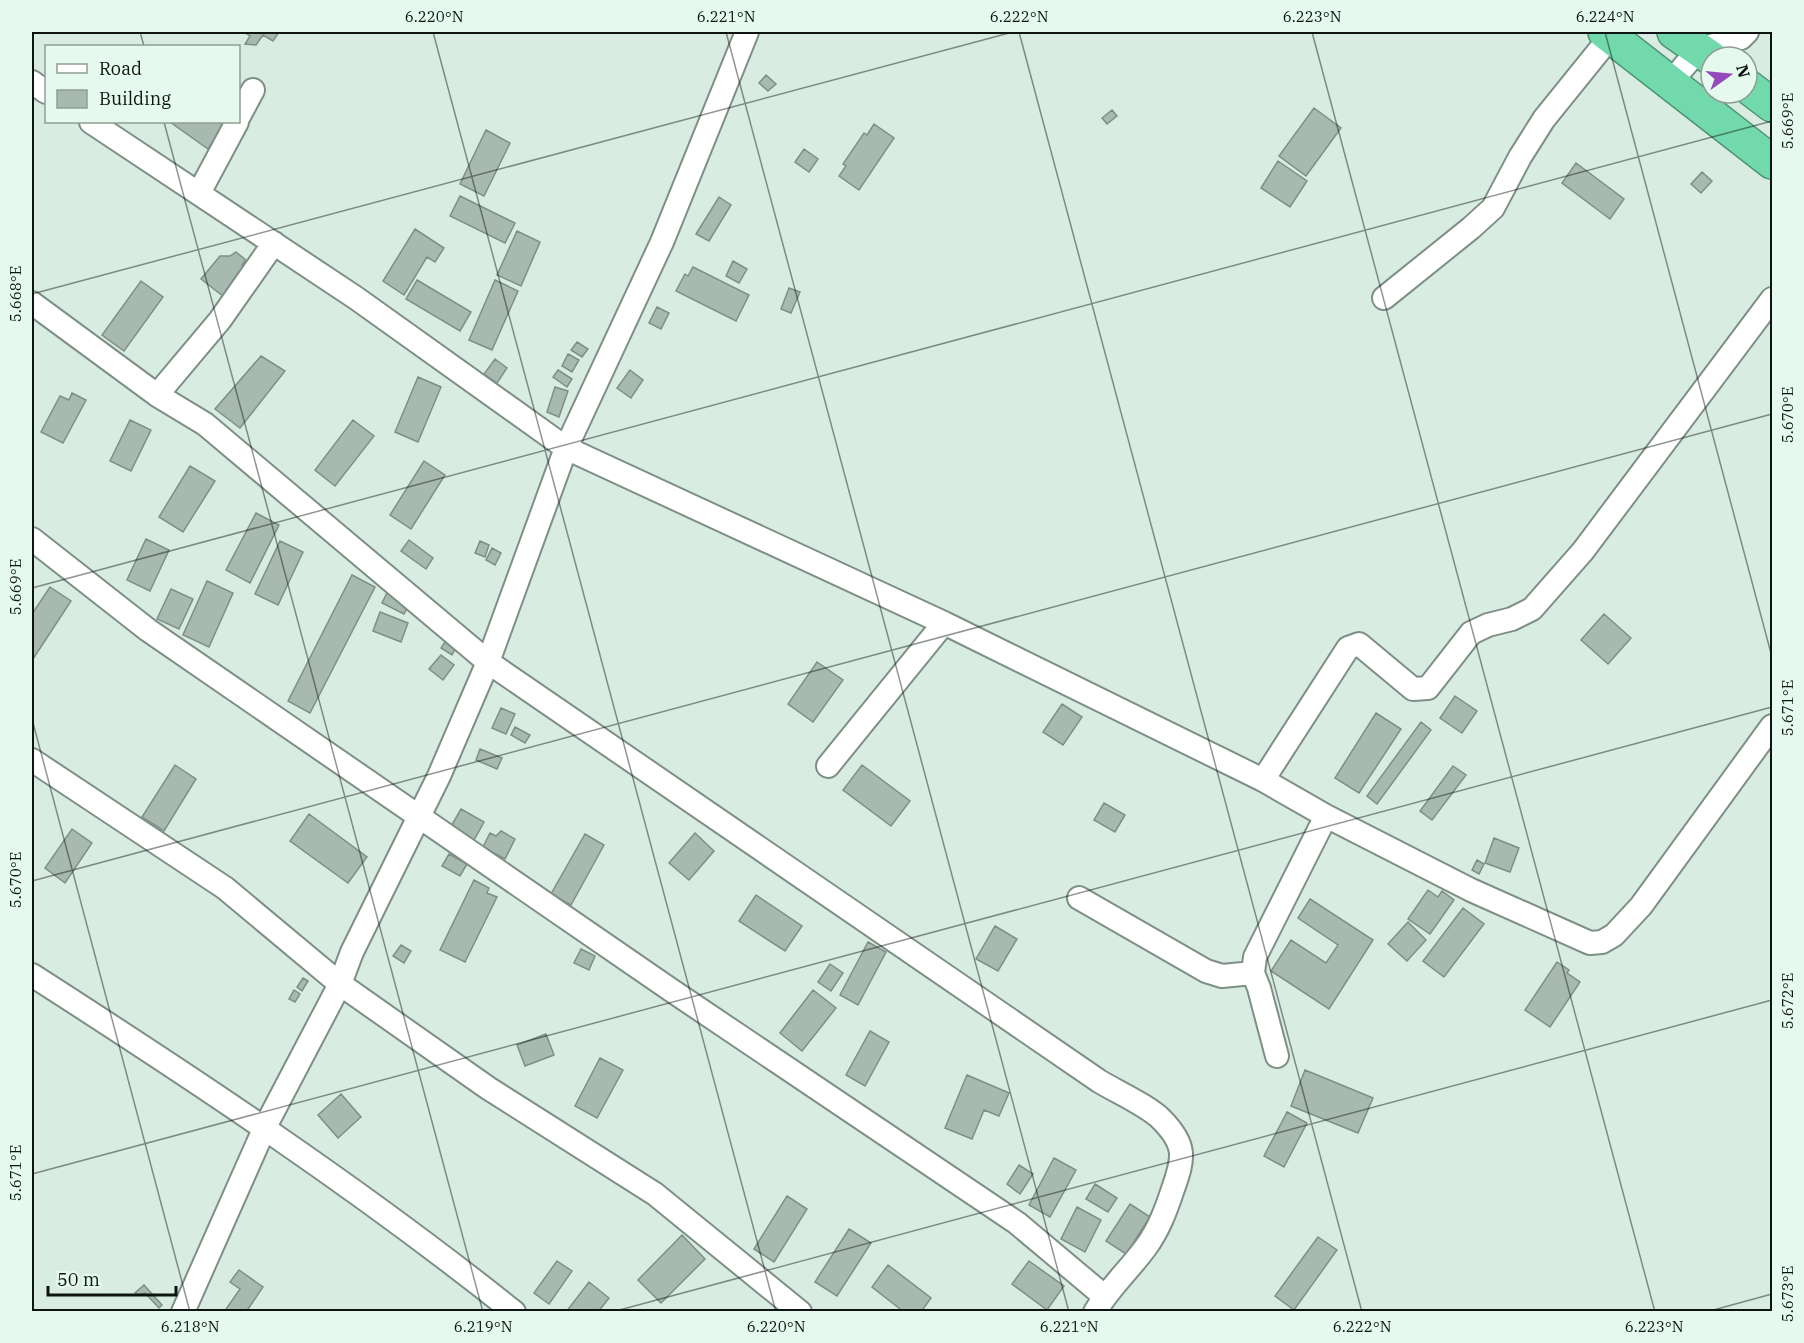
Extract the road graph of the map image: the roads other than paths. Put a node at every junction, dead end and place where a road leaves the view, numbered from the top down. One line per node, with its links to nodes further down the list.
1 (747, 32): 21 (street)
2 (1747, 32): 4 (street)
3 (1608, 34): 6 (highway); 17 (street)
4 (1694, 46): 6 (street)
5 (32, 82): 8 (street)
6 (1670, 83): 14 (highway)
7 (253, 90): 11 (street)
8 (45, 91)
9 (1759, 95): 10 (highway)
10 (1773, 105)
11 (240, 116)
12 (92, 123): 15 (street)
13 (236, 123): 15 (street)
14 (1773, 162)
15 (199, 194): 16 (street)
16 (274, 243): 20 (street); 21 (street)
17 (1384, 298)
18 (1773, 299): 28 (street)
19 (32, 303): 20 (street)
20 (157, 395): 24 (street)
21 (566, 448): 23 (street); 24 (street)
22 (32, 539): 29 (street)
23 (944, 623): 27 (street); 28 (street)
24 (488, 662): 29 (street); 37 (street)
25 (1773, 726): 30 (street)
26 (32, 760): 34 (street)
27 (828, 766)
28 (1263, 780): 30 (street)
29 (419, 816): 34 (street); 37 (street)
30 (1326, 816): 32 (street)
31 (1079, 898): 32 (street)
32 (1253, 973): 35 (street)
33 (32, 975): 36 (street)
34 (340, 984): 36 (street); 40 (street)
35 (1277, 1056)
36 (265, 1127): 38 (street); 39 (street)
37 (1100, 1304)
38 (190, 1308)
39 (514, 1311)
40 (800, 1311)

